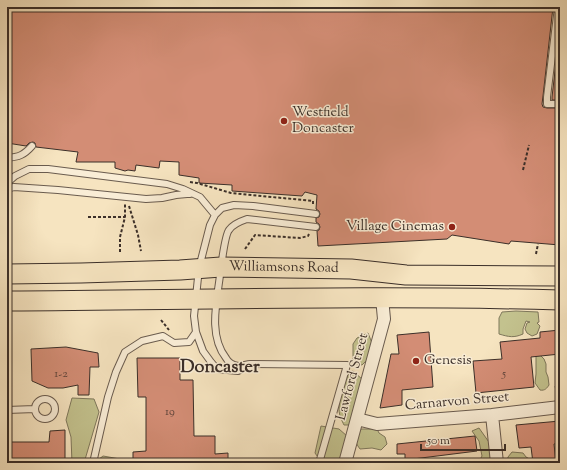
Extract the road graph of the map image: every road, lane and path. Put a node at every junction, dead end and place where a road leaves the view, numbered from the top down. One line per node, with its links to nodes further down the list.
1 (558, 7): 2 (lane)
2 (560, 104)
3 (529, 145): 6 (path)
4 (32, 146): 5 (lane)
5 (7, 158)
6 (523, 170)
7 (7, 183): 11 (lane)
8 (7, 189): 10 (lane)
9 (228, 192): 12 (path)
10 (126, 197): 11 (lane); 16 (path); 21 (path)
11 (200, 197): 14 (lane)
12 (313, 201)
13 (316, 214): 14 (lane)
14 (215, 215): 25 (lane)
15 (88, 217): 16 (path)
16 (125, 217): 22 (path)
17 (316, 227): 24 (lane)
18 (300, 238): 20 (path)
19 (538, 244): 23 (path)
20 (245, 249)
21 (141, 251)
22 (120, 252)
23 (536, 254)
24 (221, 267): 25 (main road, Williamsons Road); 27 (main road, Williamsons Road); 29 (lane)
25 (199, 268): 26 (main road, Williamsons Road); 30 (lane)
26 (7, 274)
27 (560, 276)
28 (382, 298): 29 (main road, Williamsons Road); 31 (main road, Williamsons Road); 39 (street, Lawford Street)
29 (217, 299): 30 (main road, Williamsons Road); 34 (lane)
30 (196, 300): 32 (main road, Williamsons Road); 33 (lane)
31 (560, 300)
32 (7, 302)
33 (196, 332): 34 (lane); 40 (lane)
34 (250, 364): 41 (lane)
35 (560, 408): 38 (street, Carnarvon Street)
36 (36, 409): 37 (lane)
37 (7, 410)
38 (492, 415): 39 (street, Carnarvon Street); 43 (street)
39 (357, 419): 42 (street, Lawford Street)
40 (93, 463)
41 (319, 463)
42 (345, 463)
43 (497, 463)

